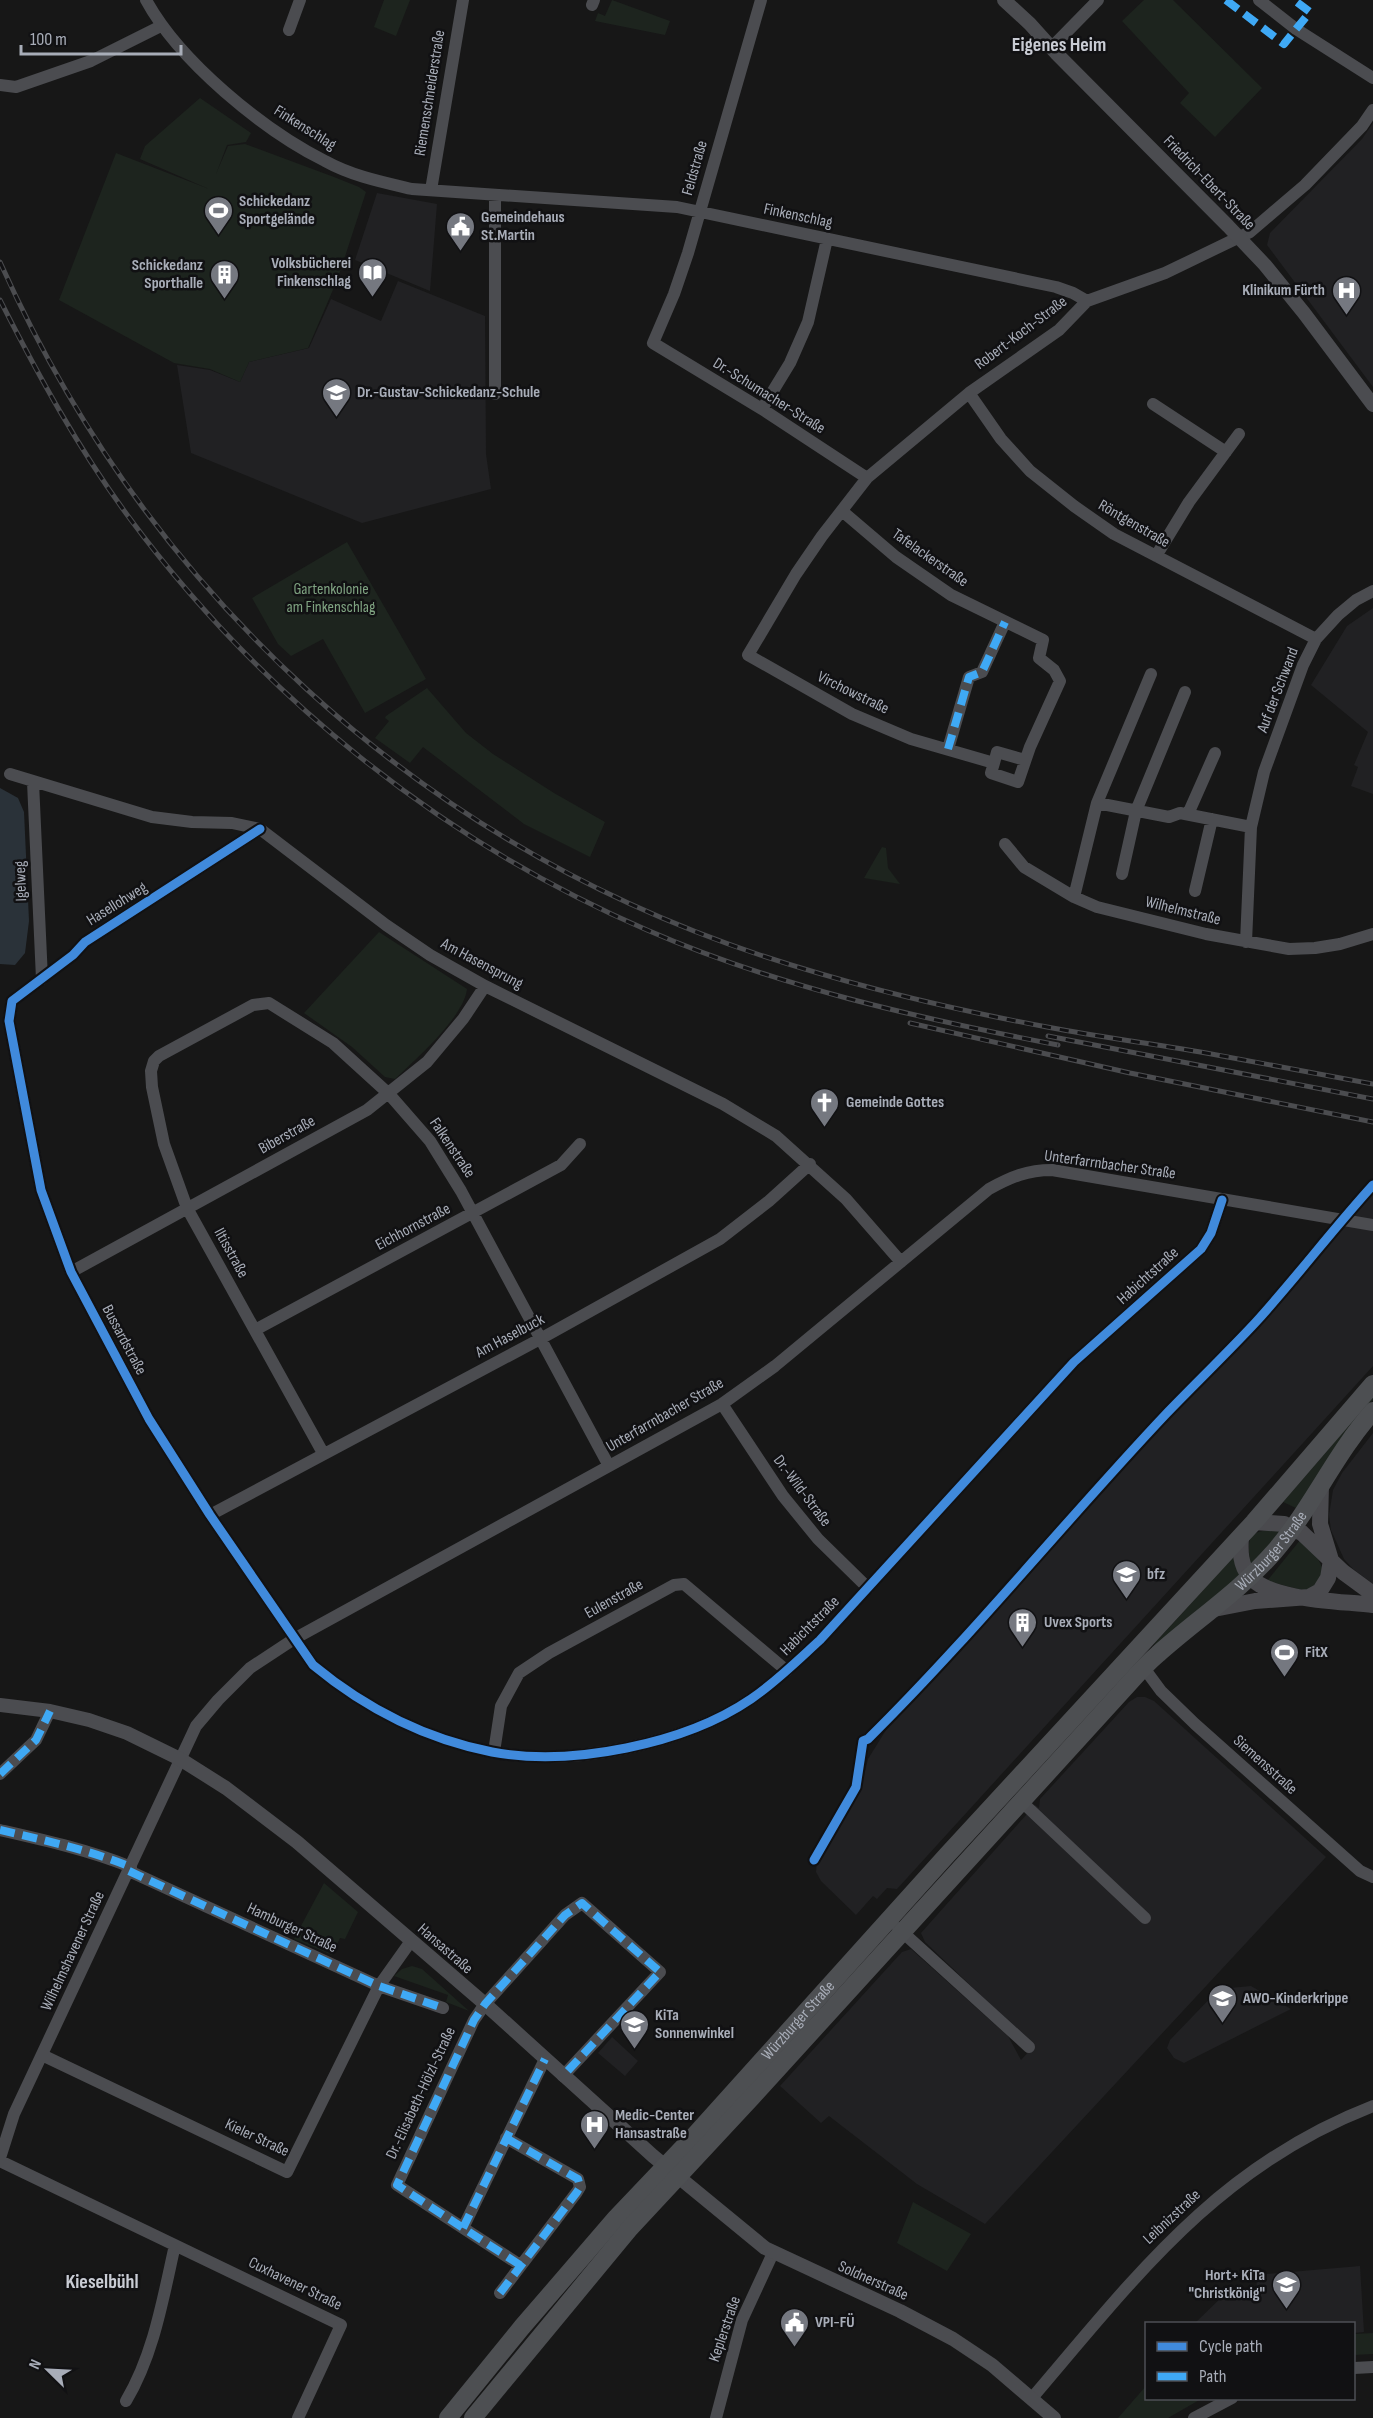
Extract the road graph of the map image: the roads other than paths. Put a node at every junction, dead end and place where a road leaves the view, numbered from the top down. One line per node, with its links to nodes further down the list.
1 (146, 0): 8 (street, Finkenschlag)
2 (300, 0): 9 (street)
3 (463, 0): 14 (street, Riemenschneiderstraße)
4 (761, 0): 16 (street, Feldstraße)
5 (1004, 0): 10 (street, Friedrich-Ebert-Straße)
6 (1098, 0): 10 (street)
7 (1259, 0): 11 (street)
8 (161, 26): 12 (street); 14 (street, Finkenschlag)
9 (289, 30)
10 (1052, 47): 17 (street, Friedrich-Ebert-Straße)
11 (1373, 78)
12 (0, 85)
13 (1373, 110): 17 (street, Robert-Koch-Straße)
14 (431, 190): 15 (street, Finkenschlag)
15 (495, 195): 16 (street, Finkenschlag); 22 (street)
16 (699, 212): 18 (street, Finkenschlag); 20 (street, Feldstraße)
17 (1239, 237): 19 (street, Robert-Koch-Straße); 24 (street, Friedrich-Ebert-Straße)
18 (826, 239): 19 (street, Finkenschlag); 25 (street)
19 (1087, 301): 21 (street, Robert-Koch-Straße)
20 (652, 343): 25 (street, Dr.-Schumacher-Straße)
21 (969, 393): 28 (street, Robert-Koch-Straße); 30 (street, Röntgenstraße)
22 (495, 394)
23 (1153, 404): 27 (street)
24 (1373, 405)
25 (762, 410): 28 (street, Dr.-Schumacher-Straße)
26 (1239, 434): 27 (street)
27 (1226, 452): 30 (street)
28 (867, 478): 29 (street, Robert-Koch-Straße)
29 (842, 511): 32 (street, Tafelackerstraße); 34 (street, Robert-Koch-Straße)
30 (1156, 556): 33 (street, Röntgenstraße)
31 (1373, 591): 33 (street, Auf der Schwand)
32 (1005, 622): 36 (street, Tafelackerstraße); 38 (street)
33 (1316, 639): 48 (street, Auf der Schwand)
34 (748, 655): 38 (street, Virchowstraße)
35 (1151, 674): 44 (street)
36 (1060, 681): 40 (street, Virchowstraße)
37 (1185, 692): 45 (street)
38 (948, 749): 41 (street, Virchowstraße)
39 (1215, 753): 46 (street)
40 (1026, 760): 41 (street); 41 (street, Virchowstraße)
41 (994, 763)
42 (10, 774): 43 (street, Am Hasensprung)
43 (33, 782): 49 (street, Am Hasensprung); 56 (street, Igelweg)
44 (1096, 803): 45 (street); 53 (street)
45 (1136, 811): 46 (street); 51 (street)
46 (1188, 814): 47 (street)
47 (1212, 819): 48 (street); 52 (street)
48 (1251, 827): 55 (street, Auf der Schwand)
49 (260, 829): 56 (street, Hasellohweg); 57 (street, Am Hasensprung)
50 (1005, 844): 53 (street, Wilhelmstraße)
51 (1122, 874)
52 (1195, 891)
53 (1074, 897): 55 (street, Wilhelmstraße)
54 (1373, 934): 55 (street, Wilhelmstraße)
55 (1246, 942)
56 (42, 979): 58 (street, Hasellohweg)
57 (485, 986): 60 (street, Biberstraße); 62 (street, Am Hasensprung)
58 (9, 1021): 68 (street, Bussardstraße)
59 (159, 1056): 60 (street, Falkenstraße); 64 (street, Iltisstraße)
60 (389, 1094): 64 (street, Biberstraße); 65 (street, Falkenstraße)
61 (580, 1144): 65 (street, Eichhornstraße)
62 (810, 1164): 67 (street, Am Hasensprung); 70 (street, Am Haselbuck)
63 (1222, 1200): 66 (street, Unterfarrnbacher Straße); 67 (street, Unterfarrnbacher Straße); 83 (street, Habichtstraße)
64 (187, 1208): 68 (street, Biberstraße); 69 (street, Iltisstraße)
65 (473, 1214): 69 (street, Eichhornstraße); 70 (street, Falkenstraße)
66 (1373, 1225)
67 (901, 1262): 72 (street, Unterfarrnbacher Straße)
68 (71, 1272): 77 (street, Bussardstraße)
69 (255, 1330): 74 (street, Iltisstraße)
70 (542, 1338): 74 (street, Am Haselbuck); 75 (street, Falkenstraße)
71 (1373, 1384): 78 (main road, Würzburger Straße)
72 (722, 1404): 75 (street, Unterfarrnbacher Straße); 83 (street, Dr.-Wild-Straße)
73 (1373, 1411): 76 (main road, Würzburger Straße)
74 (323, 1453): 77 (street, Am Haselbuck)
75 (609, 1466): 89 (street, Unterfarrnbacher Straße)
76 (1321, 1485): 79 (main road, Würzburger Straße); 81 (main road)
77 (210, 1515): 89 (street, Bussardstraße)
78 (1254, 1522): 79 (main road); 80 (main road, Würzburger Straße)
79 (1293, 1528): 81 (main road); 82 (main road, Würzburger Straße)
80 (1240, 1536): 82 (main road); 88 (main road, Würzburger Straße)
81 (1330, 1560): 84 (main road); 85 (main road)
82 (1251, 1577): 85 (main road); 87 (main road, Würzburger Straße)
83 (868, 1588): 91 (street, Habichtstraße)
84 (1373, 1594)
85 (1309, 1597): 86 (main road); 87 (main road)
86 (1373, 1605)
87 (1215, 1609): 90 (main road, Würzburger Straße)
88 (1155, 1629): 90 (street, Würzburger Straße); 101 (main road, Würzburger Straße)
89 (294, 1639): 94 (street, Habichtstraße); 95 (street, Unterfarrnbacher Straße)
90 (1144, 1668): 97 (main road, Würzburger Straße); 100 (street, Siemensstraße)
91 (787, 1671): 94 (street, Habichtstraße); 94 (street, Eulenstraße)
92 (0, 1705): 93 (street)
93 (50, 1711): 95 (street); 96 (street)
94 (494, 1752)
95 (180, 1759): 99 (street, Wilhelmshavener Straße); 104 (street, Hansastraße)
96 (0, 1774)
97 (1022, 1802): 102 (street); 103 (main road, Würzburger Straße)
98 (0, 1830): 99 (street, Hamburger Straße)
99 (130, 1869): 105 (street, Hamburger Straße); 109 (street, Wilhelmshavener Straße)
100 (1373, 1877)
101 (889, 1918): 103 (street); 115 (main road, Würzburger Straße)
102 (1145, 1918)
103 (903, 1933): 108 (street); 115 (main road, Würzburger Straße)
104 (411, 1941): 105 (street, Kieler Straße); 106 (street, Hansastraße)
105 (379, 1986): 107 (street, Hamburger Straße); 109 (street, Kieler Straße)
106 (485, 2004): 110 (street, Hansastraße); 111 (street); 116 (street, Dr.-Elisabeth-Hölzl-Straße)
107 (443, 2008)
108 (1029, 2046)
109 (42, 2055): 114 (street, Wilhelmshavener Straße)
110 (545, 2060): 111 (street, Hansastraße); 113 (street)
111 (563, 2076): 115 (street, Hansastraße)
112 (1373, 2106): 123 (street, Leibnizstraße)
113 (506, 2138): 116 (street); 119 (street)
114 (0, 2160): 117 (street, Cuxhavener Straße)
115 (671, 2171): 118 (street, Soldnerstraße); 127 (main road, Würzburger Straße); 128 (main road, Würzburger Straße)
116 (463, 2228): 119 (street)
117 (175, 2245): 125 (street); 126 (street, Cuxhavener Straße)
118 (773, 2253): 123 (street, Soldnerstraße); 129 (street, Keplerstraße)
119 (520, 2265): 120 (street)
120 (500, 2293)
121 (1373, 2367): 122 (street)
122 (1355, 2368)
123 (1032, 2398): 130 (street, Soldnerstraße)
124 (1228, 2400): 131 (street)
125 (126, 2401)
126 (298, 2418)
127 (448, 2418)
128 (473, 2418)
129 (716, 2418)
130 (1054, 2418)
131 (1194, 2418)

